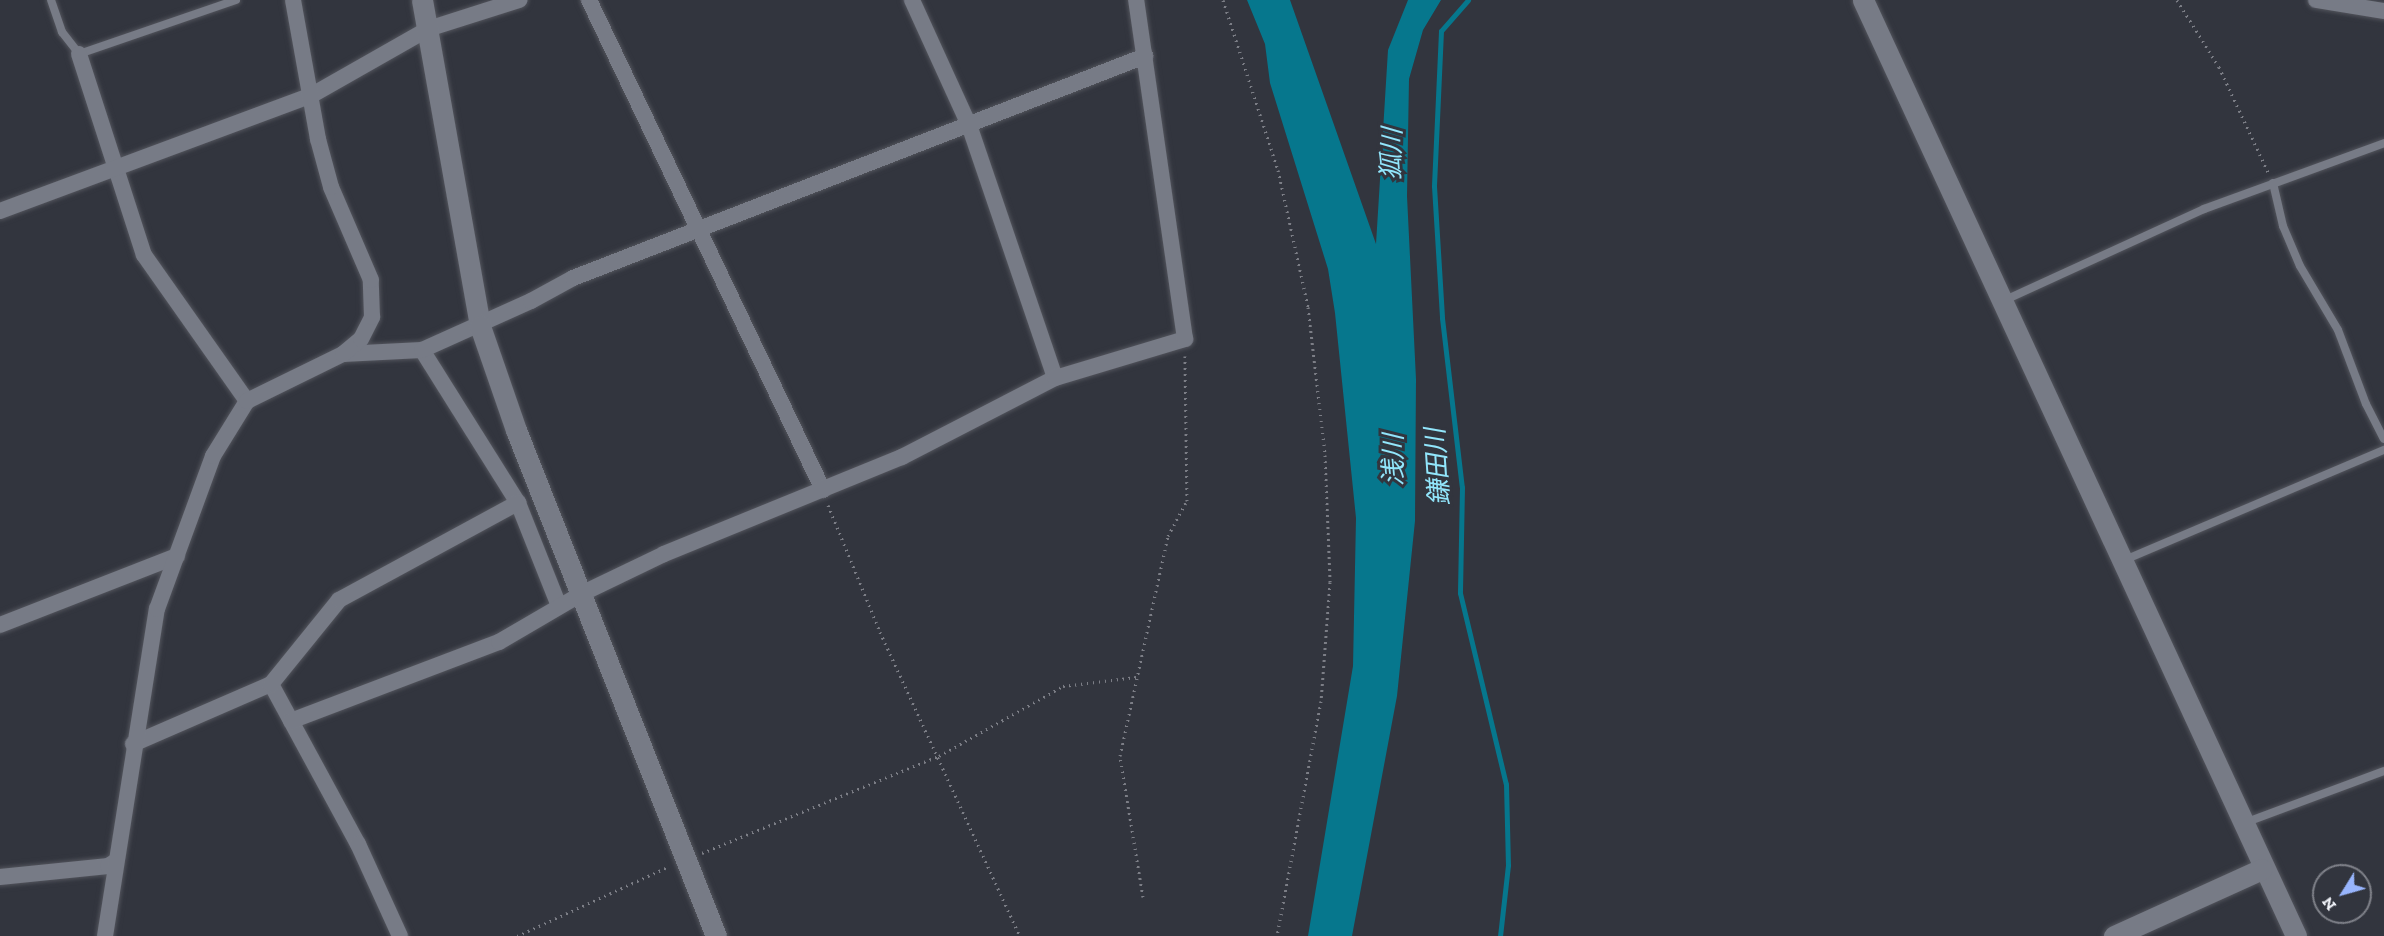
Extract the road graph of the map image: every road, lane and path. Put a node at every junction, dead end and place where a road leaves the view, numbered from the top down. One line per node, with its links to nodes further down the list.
1 (51, 0): 16 (lane)
2 (236, 0): 16 (lane)
3 (293, 0): 18 (street)
4 (422, 0): 15 (street)
5 (519, 0): 15 (street)
6 (589, 0): 24 (street)
7 (912, 0): 19 (street)
8 (1136, 0): 17 (street)
9 (1223, 0): 58 (path)
10 (1863, 0): 25 (street)
11 (2177, 0): 22 (path)
12 (2316, 0): 13 (street)
13 (2352, 3): 14 (street)
14 (2384, 11)
15 (428, 29): 18 (street); 26 (street)
16 (79, 54): 21 (street)
17 (1145, 56): 19 (street); 27 (street)
18 (312, 95): 21 (street); 29 (street)
19 (969, 125): 24 (street); 30 (street)
20 (2384, 143): 22 (lane)
21 (116, 170): 23 (street); 31 (street)
22 (2273, 183): 25 (lane); 32 (lane)
23 (0, 211)
24 (699, 231): 26 (street); 34 (street)
25 (2003, 302): 37 (street)
26 (480, 326): 28 (street); 38 (street)
27 (1185, 339): 30 (street); 41 (path)
28 (422, 350): 29 (street); 35 (street)
29 (344, 354): 31 (street)
30 (1055, 378): 34 (street)
31 (247, 401): 36 (street)
32 (2384, 439)
33 (2384, 450): 37 (lane)
34 (823, 490): 38 (street); 45 (path)
35 (518, 503): 39 (street); 42 (street)
36 (177, 556): 40 (street); 44 (street)
37 (2121, 561): 47 (street)
38 (581, 594): 39 (street); 48 (street)
39 (559, 606): 43 (street)
40 (0, 625)
41 (1136, 677): 45 (path); 52 (path)
42 (271, 684): 43 (street); 44 (street)
43 (291, 721): 54 (street)
44 (133, 744): 49 (street)
45 (939, 756): 48 (path); 57 (path)
46 (2384, 771): 47 (lane)
47 (2241, 823): 50 (street)
48 (685, 859): 55 (path); 56 (street)
49 (116, 861): 51 (street); 53 (street)
50 (2262, 869): 59 (street); 60 (street)
51 (0, 876)
52 (1143, 897)
53 (105, 936)
54 (400, 936)
55 (517, 936)
56 (716, 936)
57 (1020, 936)
58 (1277, 936)
59 (2114, 936)
60 (2296, 936)

